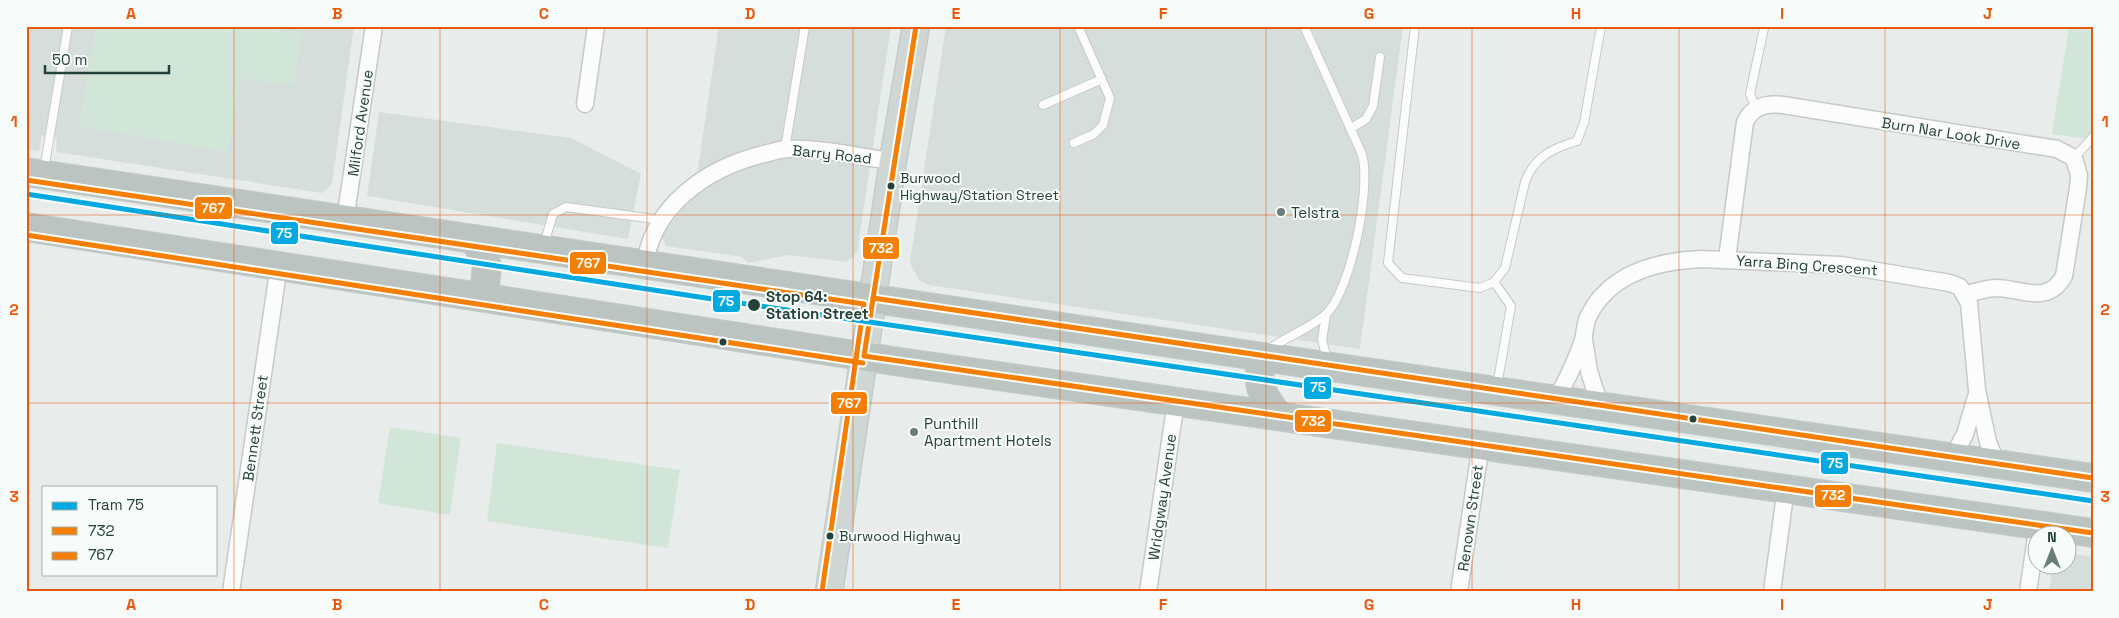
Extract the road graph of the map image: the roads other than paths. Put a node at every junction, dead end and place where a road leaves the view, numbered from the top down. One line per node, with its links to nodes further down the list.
1 (68, 26): 22 (lane)
2 (374, 26): 23 (street, Milford Avenue)
3 (596, 26): 13 (street)
4 (804, 26): 19 (lane)
5 (916, 26): 21 (main road)
6 (1078, 26): 12 (lane)
7 (1304, 26): 16 (lane)
8 (1415, 26): 31 (lane)
9 (1601, 26): 31 (lane)
10 (1764, 28): 15 (lane)
11 (1380, 57): 16 (lane)
12 (1102, 78): 14 (lane); 18 (lane)
13 (585, 104)
14 (1043, 105)
15 (1756, 109): 20 (street, Burn Nar Look Drive); 28 (street)
16 (1350, 129): 35 (lane)
17 (2093, 137): 20 (lane)
18 (1074, 143)
19 (785, 149): 21 (street, Barry Road); 24 (street, Barry Road)
20 (2074, 158): 32 (street)
21 (893, 161): 34 (main road)
22 (35, 173): 23 (highway)
23 (345, 220): 26 (highway)
24 (662, 220): 27 (lane); 29 (street, Barry Road)
25 (26, 227): 30 (highway)
26 (475, 239): 27 (highway); 33 (highway)
27 (543, 248): 29 (highway)
28 (1727, 259): 32 (street, Yarra Bing Crescent); 36 (street, Yarra Bing Crescent)
29 (645, 264): 34 (highway)
30 (279, 265): 33 (highway); 55 (street, Bennett Street)
31 (1494, 282): 41 (lane)
32 (1966, 294): 40 (street)
33 (484, 297): 37 (highway)
34 (872, 298): 37 (main road); 38 (highway)
35 (1326, 315): 38 (lane); 39 (lane)
36 (1583, 337): 42 (street, Yarra Bing Crescent); 44 (street, Yarra Bing Crescent)
37 (864, 356): 43 (highway); 56 (main road)
38 (1263, 357): 39 (highway); 45 (highway)
39 (1330, 366): 41 (highway)
40 (1977, 390): 47 (street); 48 (street)
41 (1496, 391): 42 (highway)
42 (1556, 399): 44 (highway)
43 (1176, 402): 45 (highway); 57 (street, Wridgway Avenue)
44 (1600, 406): 47 (highway)
45 (1278, 415): 46 (highway)
46 (1481, 444): 50 (highway); 58 (street, Renown Street)
47 (1953, 457): 48 (highway)
48 (1997, 464): 49 (highway)
49 (2093, 478)
50 (1786, 488): 51 (highway); 59 (street)
51 (2026, 530)
52 (2076, 533): 53 (highway)
53 (2093, 533)
54 (2030, 576): 60 (street)
55 (231, 592)
56 (829, 592)
57 (1148, 592)
58 (1459, 592)
59 (1772, 592)
60 (2028, 592)

